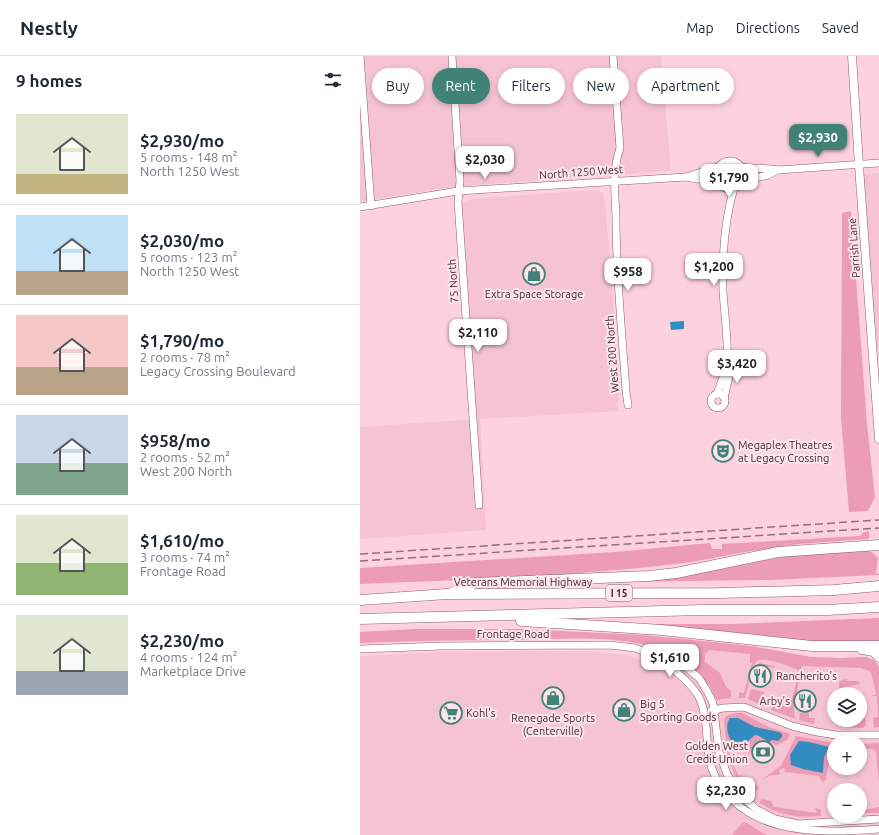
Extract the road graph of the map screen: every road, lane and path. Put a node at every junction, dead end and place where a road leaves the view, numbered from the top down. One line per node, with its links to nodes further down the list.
1 (360, 56): 18 (street)
2 (452, 56): 16 (street, 75 North)
3 (613, 56): 12 (street, West 200 North)
4 (852, 56): 6 (main road, Parrish Lane)
5 (879, 163): 6 (street)
6 (859, 164): 9 (street); 24 (main road, Parrish Lane)
7 (720, 166): 8 (street); 10 (street, North 1250 West); 11 (street)
8 (741, 167): 9 (street); 13 (street)
9 (778, 170): 13 (street)
10 (686, 177): 11 (street, North 1250 West); 12 (street, North 1250 West)
11 (716, 180): 14 (street)
12 (614, 181): 16 (street, North 1250 West); 23 (street, West 200 North)
13 (742, 181): 15 (street)
14 (722, 187): 15 (street); 17 (street)
15 (734, 188): 17 (street)
16 (458, 192): 18 (street, North 1250 West); 25 (street, 75 North)
17 (729, 204): 20 (street)
18 (370, 206): 19 (street, North 1250 West)
19 (360, 207)
20 (727, 372): 21 (street); 22 (street)
21 (717, 394): 22 (street); 22 (street)
22 (724, 398)
23 (628, 405)
24 (879, 439)
25 (479, 505)
26 (879, 544): 28 (highway)
27 (879, 586): 28 (highway, Veterans Memorial Highway / I 15)
28 (447, 594): 29 (highway, Veterans Memorial Highway / I 15)
29 (360, 600)
30 (879, 607): 31 (highway, I 15)
31 (461, 617): 32 (highway, I 15); 33 (highway)
32 (360, 619)
33 (788, 644): 34 (highway); 36 (highway)
34 (879, 646)
35 (360, 649): 37 (street, Frontage Road)
36 (879, 657)
37 (665, 659): 38 (street, Frontage Road); 39 (street, Frontage Road)
38 (714, 710): 39 (street); 40 (street); 41 (street, Frontage Road)
39 (704, 713): 42 (street, Frontage Road)
40 (879, 735)
41 (879, 819)
42 (879, 829)

